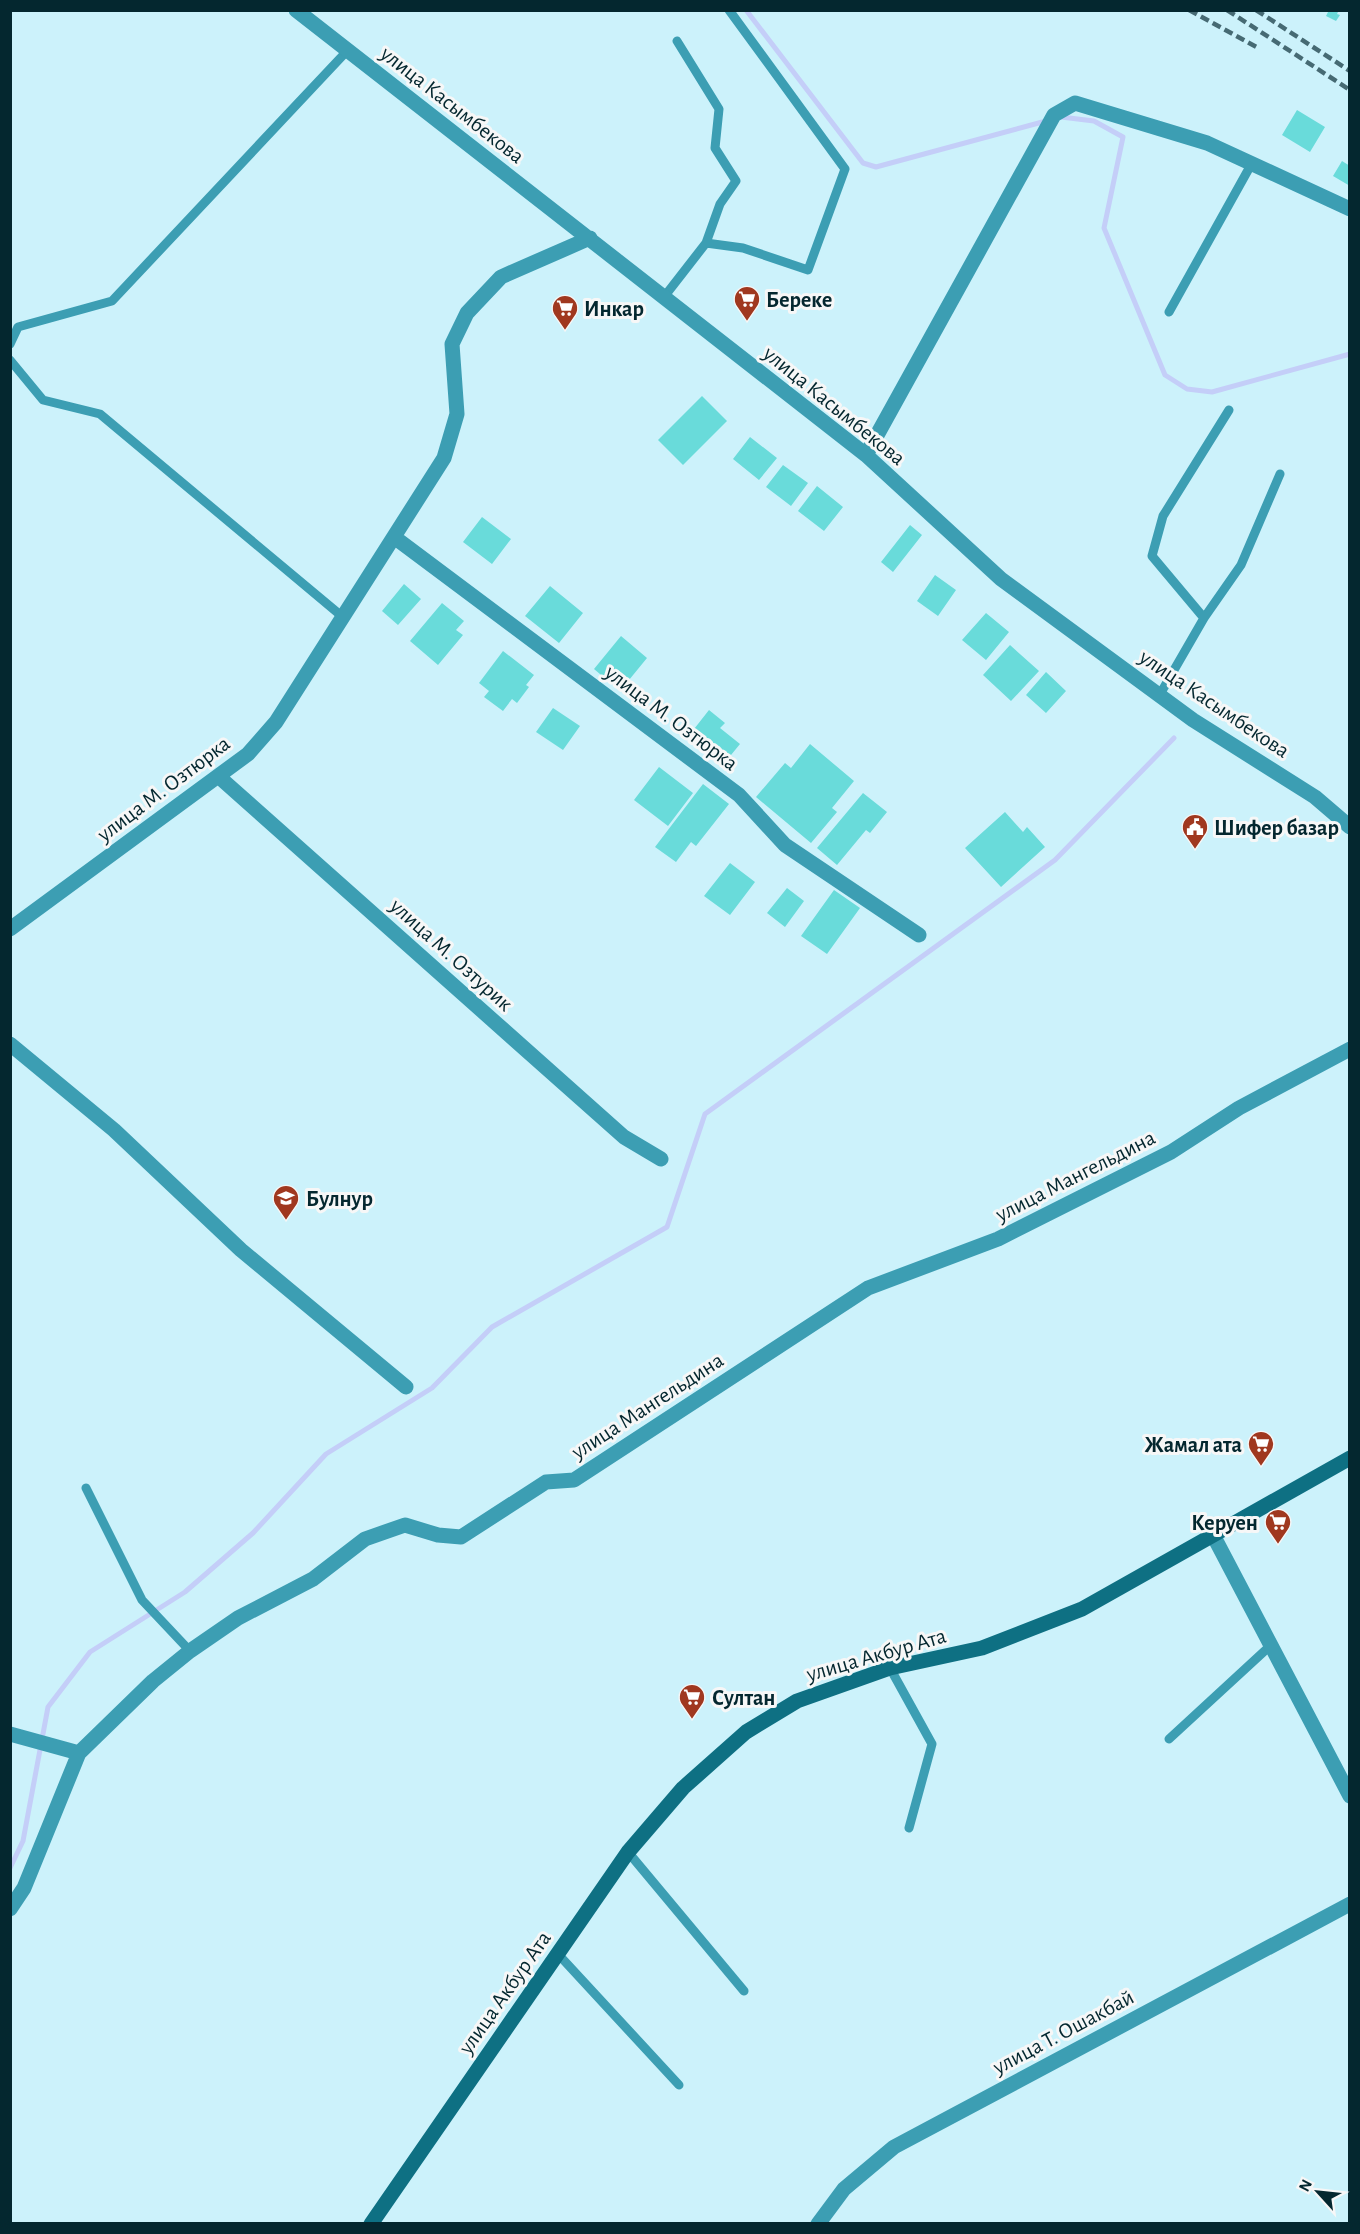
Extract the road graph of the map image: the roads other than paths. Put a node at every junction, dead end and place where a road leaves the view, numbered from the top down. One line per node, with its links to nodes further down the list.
1 (296, 10): 4 (street, улица Касымбекова)
2 (729, 10): 8 (lane)
3 (677, 41): 8 (lane)
4 (347, 51): 7 (street, улица Касымбекова); 11 (lane)
5 (1252, 163): 6 (street); 10 (lane); 14 (street)
6 (1350, 209)
7 (590, 238): 9 (street, улица Касымбекова); 16 (street, улица М. Озтюрка)
8 (706, 243): 9 (lane)
9 (664, 297): 14 (street, улица Касымбекова)
10 (1169, 312)
11 (10, 344)
12 (10, 360): 17 (lane)
13 (1229, 410): 18 (lane)
14 (866, 455): 19 (street, улица Касымбекова)
15 (1280, 474): 18 (lane)
16 (394, 537): 17 (street, улица М. Озтюрка); 23 (street, улица М. Озтюрка)
17 (344, 618): 20 (street, улица М. Озтюрка)
18 (1204, 618): 19 (lane)
19 (1159, 696): 21 (street, улица Касымбекова)
20 (218, 776): 22 (street, улица М. Озтюрка); 26 (street, улица М. Озтурик)
21 (1350, 827)
22 (10, 928)
23 (918, 934)
24 (10, 1044): 27 (street)
25 (1350, 1049): 32 (street, улица Мангельдина)
26 (661, 1159)
27 (406, 1387)
28 (1350, 1458): 30 (main road, улица Акбур Ата)
29 (86, 1488): 32 (lane)
30 (1213, 1535): 31 (street); 33 (main road, улица Акбур Ата)
31 (1271, 1646): 35 (lane); 37 (street)
32 (190, 1651): 36 (street, улица Мангельдина)
33 (890, 1668): 38 (lane); 39 (main road, улица Акбур Ата)
34 (10, 1734): 36 (street)
35 (1169, 1739)
36 (79, 1753): 41 (street, улица Мангельдина)
37 (1350, 1796)
38 (909, 1828)
39 (628, 1852): 42 (main road, улица Акбур Ата); 43 (lane)
40 (1350, 1904): 46 (street, улица Т. Ошакбай)
41 (10, 1909)
42 (558, 1954): 44 (lane); 45 (main road, улица Акбур Ата)
43 (744, 1991)
44 (679, 2085)
45 (371, 2223)
46 (818, 2223)

